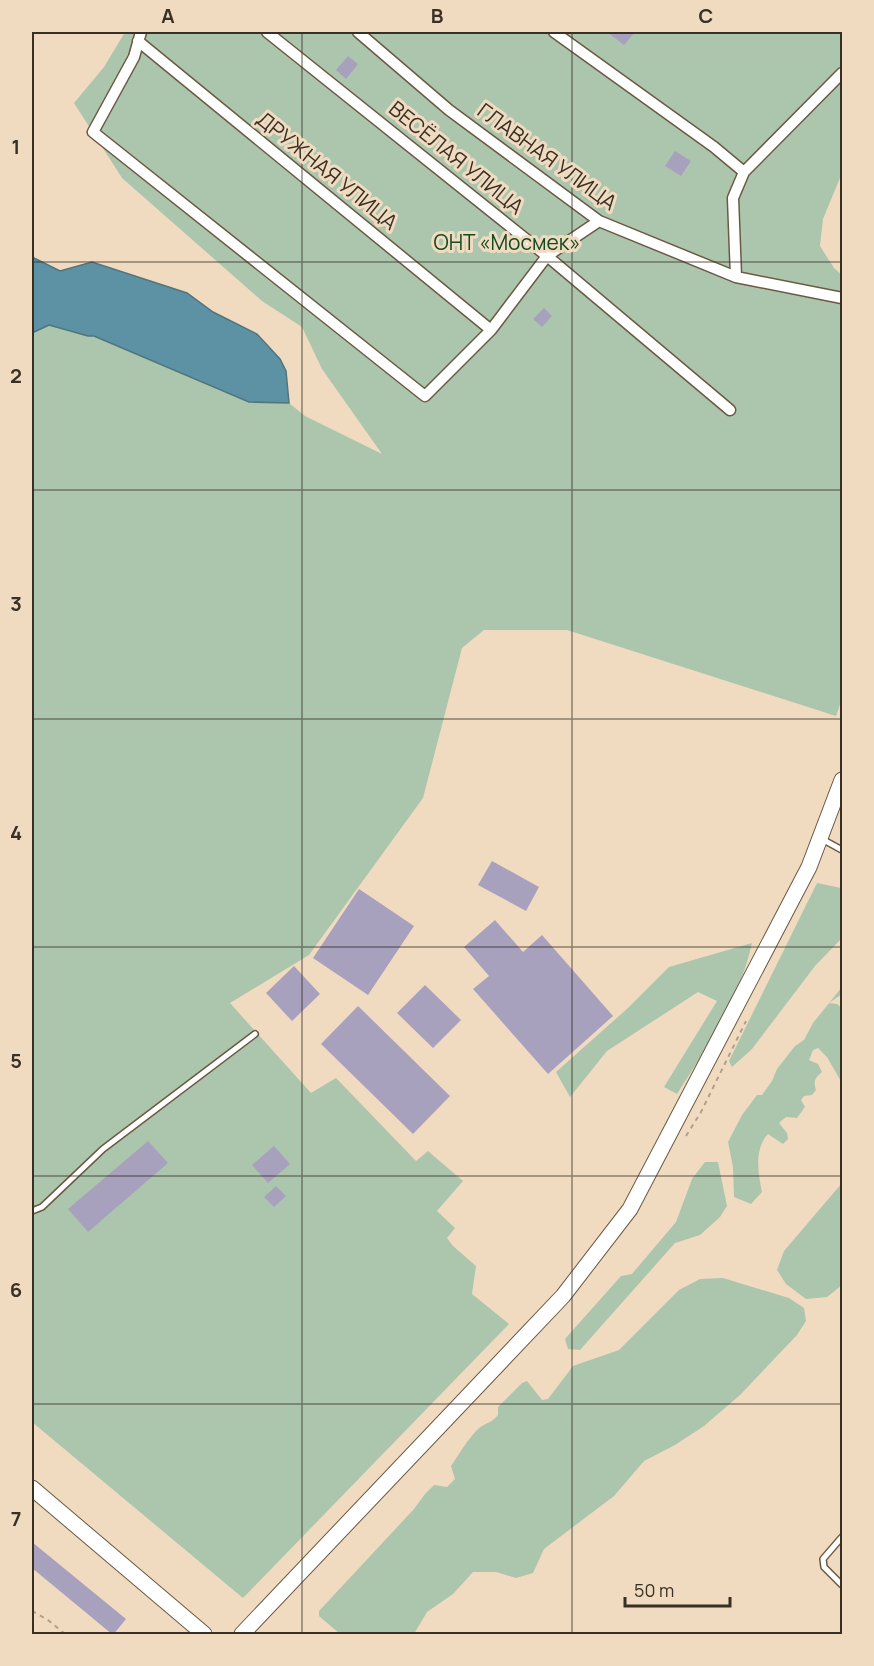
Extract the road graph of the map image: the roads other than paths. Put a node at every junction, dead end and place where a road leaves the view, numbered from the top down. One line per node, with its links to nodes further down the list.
1 (267, 32): 8 (street, ВЕСЁЛАЯ УЛИЦА)
2 (358, 32): 7 (street, ГЛАВНАЯ УЛИЦА)
3 (554, 32): 6 (street)
4 (140, 36): 11 (street, ДРУЖНАЯ УЛИЦА); 11 (street)
5 (843, 73): 6 (street)
6 (744, 172): 9 (street)
7 (598, 221): 8 (street); 9 (street, ГЛАВНАЯ УЛИЦА)
8 (548, 256): 11 (street); 12 (street, ВЕСЁЛАЯ УЛИЦА)
9 (736, 277): 10 (street, ГЛАВНАЯ УЛИЦА)
10 (843, 298)
11 (490, 330)
12 (730, 410)
13 (843, 780): 14 (street)
14 (820, 838): 15 (lane); 22 (street)
15 (843, 850)
16 (255, 1034): 17 (lane)
17 (32, 1211)
18 (32, 1488): 21 (street)
19 (843, 1537): 20 (lane)
20 (843, 1585)
21 (204, 1635)
22 (243, 1635)

